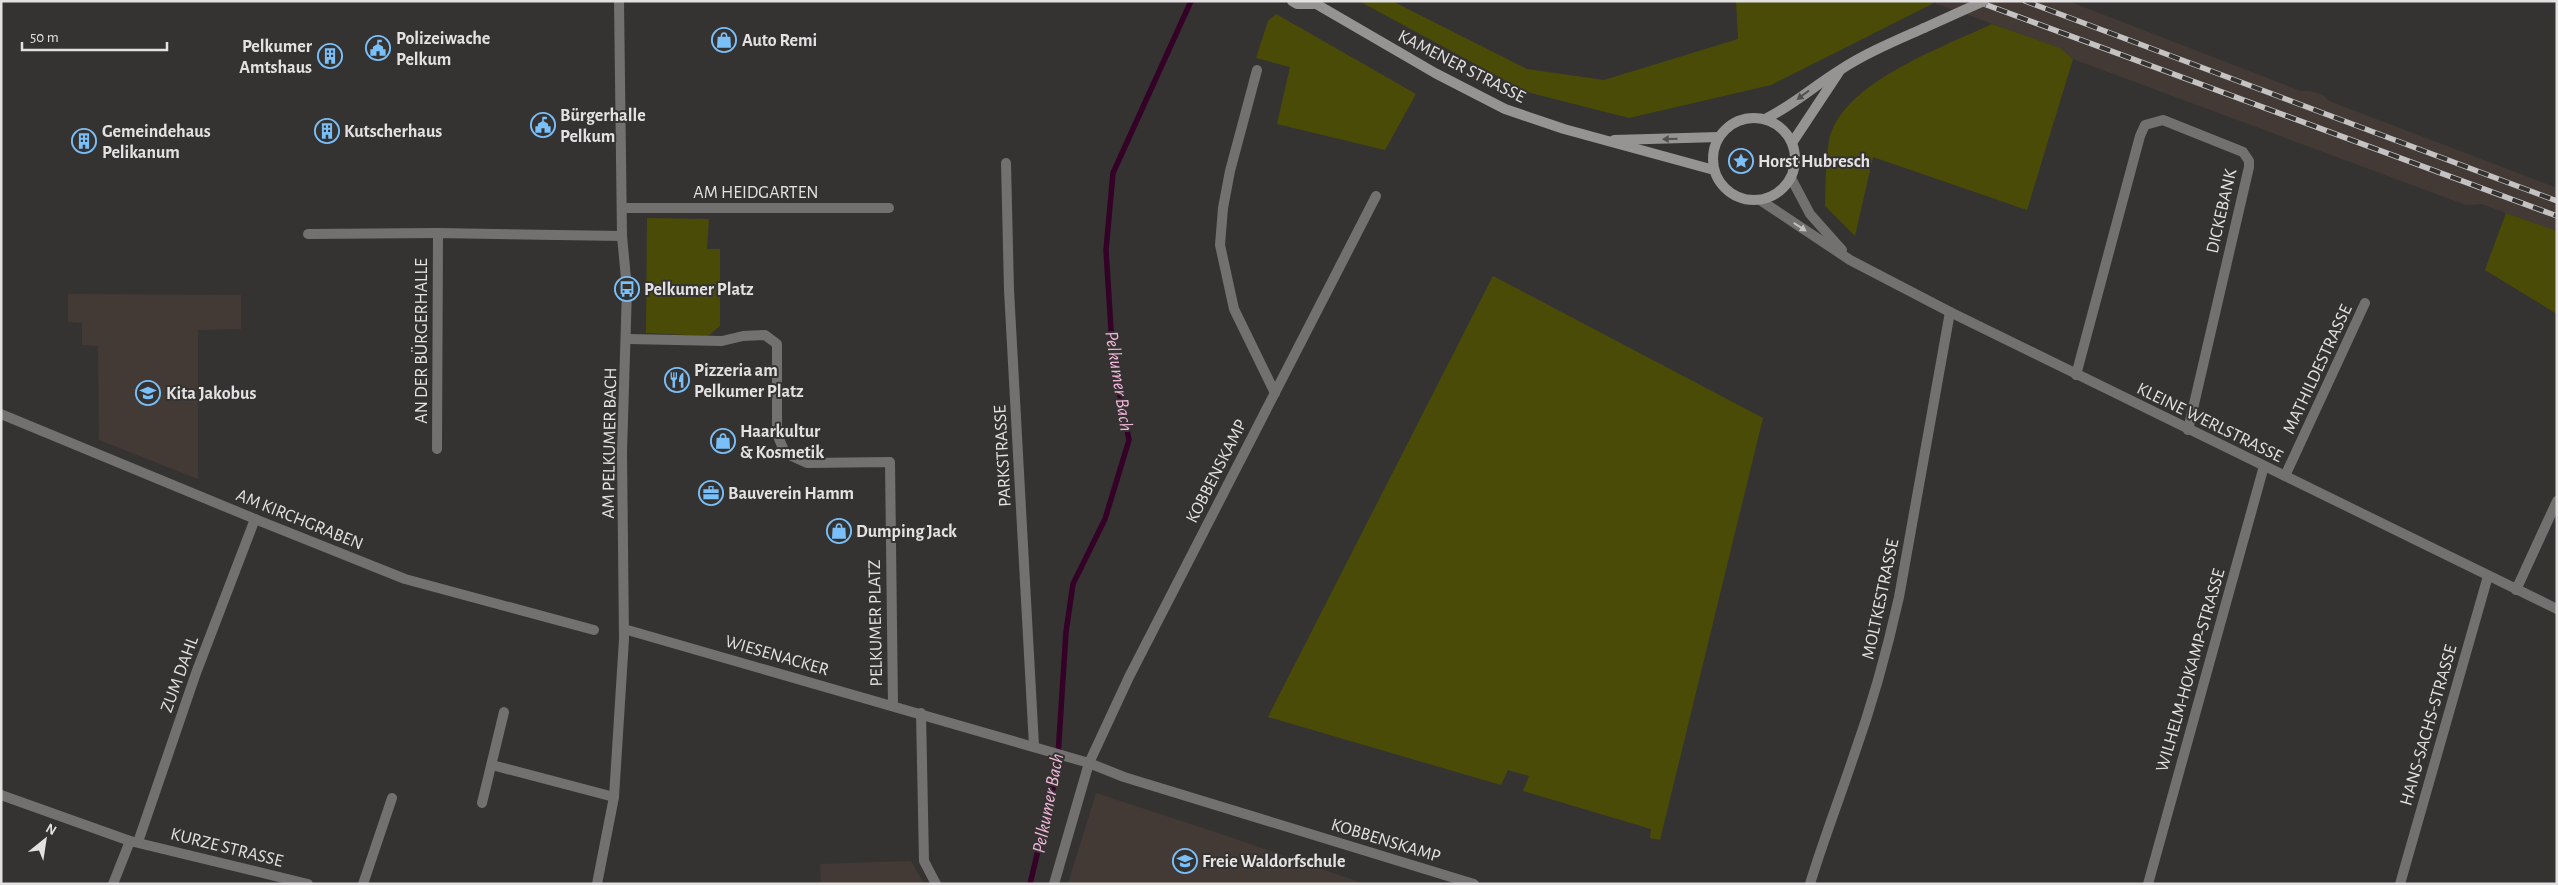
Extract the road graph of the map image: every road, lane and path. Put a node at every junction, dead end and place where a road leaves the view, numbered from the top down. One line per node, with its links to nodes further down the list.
1 (619, 1): 16 (street, AM PELKUMER BACH)
2 (1292, 1): 4 (main road, KAMENER STRASSE)
3 (1984, 1): 5 (main road, bridge)
4 (1312, 2): 9 (main road, KAMENER STRASSE)
5 (1841, 69): 7 (main road, one-way to 7); 10 (main road)
6 (1257, 70): 26 (street)
7 (1765, 119): 8 (main road); 10 (main road)
8 (1719, 137): 9 (main road, KAMENER STRASSE, one-way to 9); 12 (main road)
9 (1603, 140): 12 (main road, KAMENER STRASSE)
10 (1792, 143): 13 (main road)
11 (1006, 163): 42 (street, PARKSTRASSE)
12 (1714, 170): 15 (main road)
13 (1791, 178): 15 (main road); 21 (street, KLEINE WERLSTRASSE)
14 (1376, 196): 26 (street, KOBBENSKAMP)
15 (1760, 200): 21 (street, KLEINE WERLSTRASSE, one-way to 21)
16 (623, 208): 17 (street, AM HEIDGARTEN); 20 (street, AM PELKUMER BACH)
17 (889, 208)
18 (308, 234): 19 (street, AN DER BÜRGERHALLE)
19 (438, 234): 20 (street, AN DER BÜRGERHALLE); 29 (street, AN DER BÜRGERHALLE)
20 (622, 236): 24 (street, AM PELKUMER BACH)
21 (1850, 260): 23 (street, KLEINE WERLSTRASSE)
22 (2365, 303): 31 (street, MATHILDESTRASSE)
23 (1950, 312): 25 (street, KLEINE WERLSTRASSE); 57 (street, MOLTKESTRASSE)
24 (628, 339): 37 (street, AM PELKUMER BACH); 39 (street, PELKUMER PLATZ)
25 (2076, 375): 28 (street, KLEINE WERLSTRASSE); 28 (street, DICKEBANK)
26 (1274, 393): 43 (street, KOBBENSKAMP)
27 (1, 414): 33 (street, AM KIRCHGRABEN)
28 (2188, 430): 30 (street, KLEINE WERLSTRASSE)
29 (437, 449)
30 (2264, 466): 31 (street, KLEINE WERLSTRASSE); 58 (street, WILHELM-HOKAMP-STRASSE)
31 (2285, 476): 34 (street, KLEINE WERLSTRASSE)
32 (2557, 501): 35 (street)
33 (255, 519): 38 (street, AM KIRCHGRABEN); 49 (street, ZUM DAHL)
34 (2488, 576): 35 (street, KLEINE WERLSTRASSE); 59 (street, HANS-SACHS-STRASSE)
35 (2516, 590): 36 (street, KLEINE WERLSTRASSE)
36 (2557, 610)
37 (624, 629): 39 (street, WIESENACKER); 46 (street, AM PELKUMER BACH)
38 (594, 630)
39 (893, 705): 41 (street, WIESENACKER)
40 (504, 712): 44 (street)
41 (921, 713): 42 (street, WIESENACKER); 54 (street)
42 (1034, 746): 43 (street, WIESENACKER)
43 (1089, 763): 55 (street, KOBBENSKAMP); 56 (street, KOBBENSKAMP)
44 (492, 765): 46 (street); 48 (street)
45 (1, 795): 49 (street, KURZE STRASSE)
46 (614, 797): 53 (street, AM PELKUMER BACH)
47 (392, 798): 52 (street)
48 (482, 803)
49 (134, 841): 50 (street, ZUM DAHL); 51 (street, KURZE STRASSE)
50 (113, 884)
51 (308, 884)
52 (363, 884)
53 (597, 884)
54 (936, 884)
55 (1054, 884)
56 (1474, 884)
57 (1810, 884)
58 (2148, 884)
59 (2400, 884)

